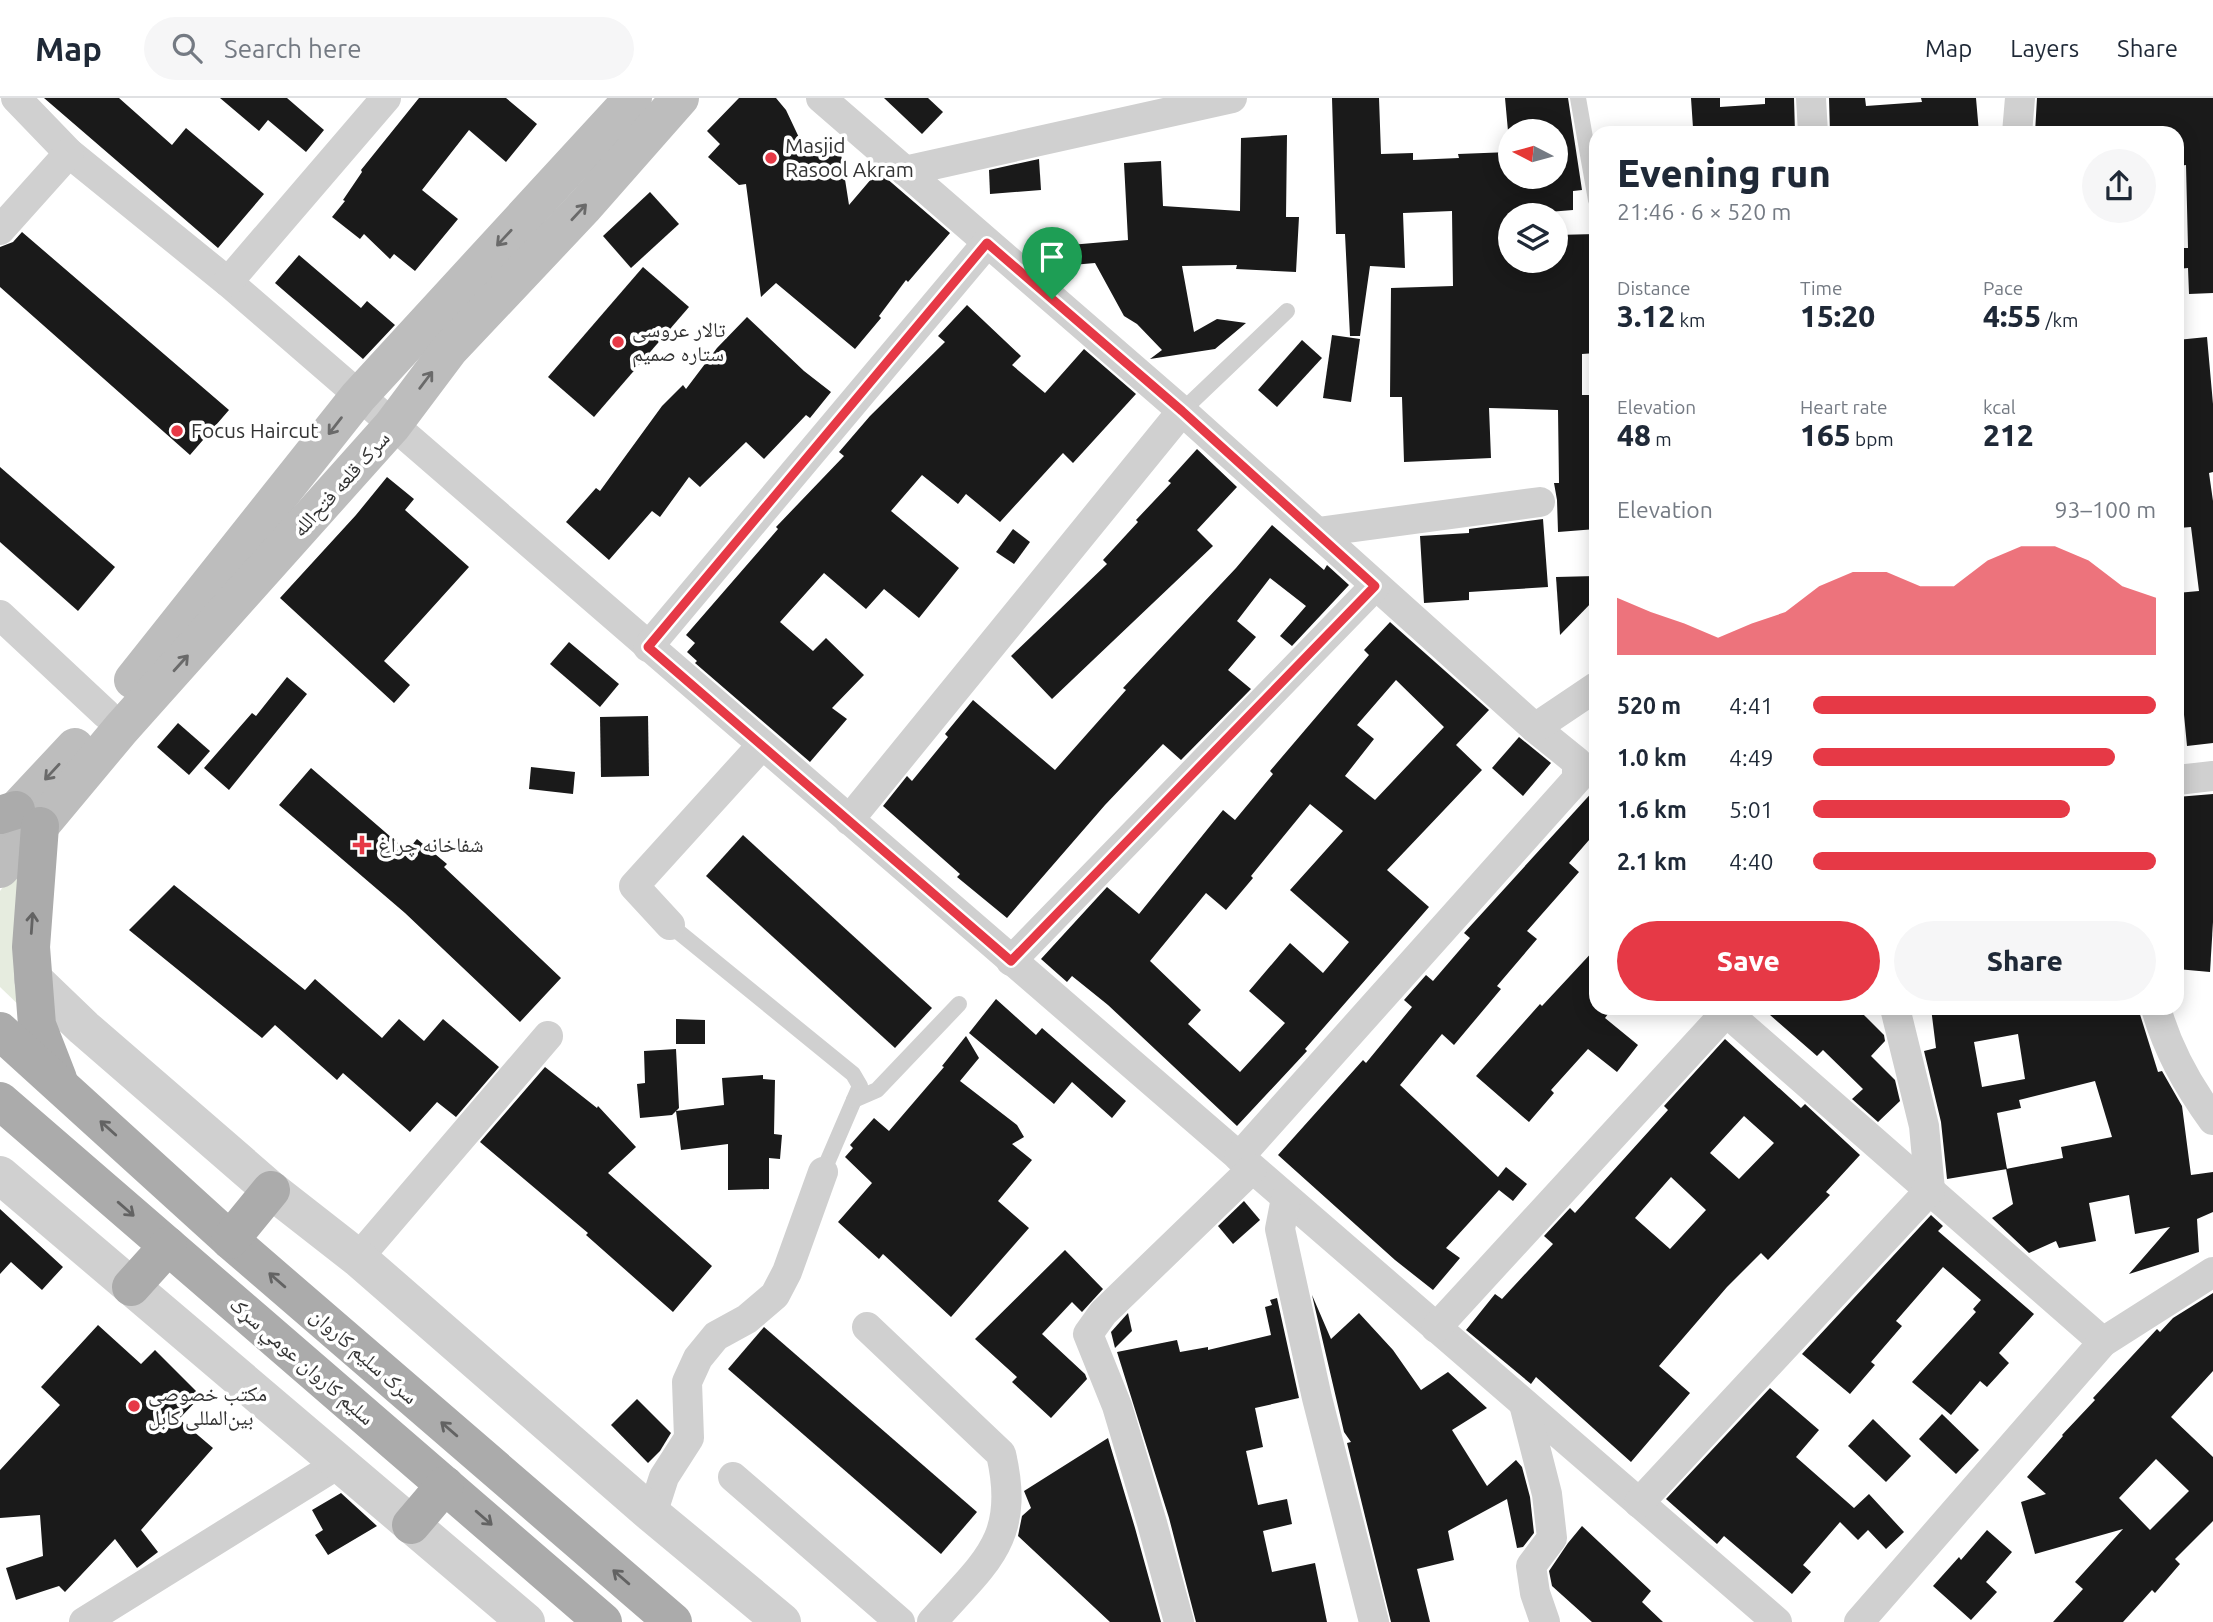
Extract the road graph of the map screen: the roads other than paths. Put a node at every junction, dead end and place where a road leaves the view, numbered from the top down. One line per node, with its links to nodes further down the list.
1 (386, 98): 17 (street)
2 (633, 98): 19 (main road, سرک قلعه فتح‌الله, one-way to 19)
3 (680, 98): 21 (main road, سرک قلعه فتح‌الله, one-way to 3)
4 (821, 98): 14 (street)
5 (1232, 98): 14 (street)
6 (1578, 98): 13 (lane)
7 (1811, 98): 10 (street)
8 (2020, 98): 11 (street)
9 (23, 100): 12 (street)
10 (1813, 126)
11 (2018, 126)
12 (69, 153): 15 (street); 17 (street)
13 (1589, 160)
14 (905, 171): 16 (street)
15 (0, 230)
16 (987, 243): 20 (street); 26 (street)
17 (228, 282): 19 (street)
18 (1287, 311): 20 (lane)
19 (358, 397): 21 (street); 28 (main road, سرک قلعه فتح‌الله, one-way to 28)
20 (1182, 411): 23 (street); 34 (street)
21 (392, 426): 26 (street); 33 (main road, سرک قلعه فتح‌الله, one-way to 21)
22 (1540, 502): 23 (street)
23 (1318, 532): 24 (street)
24 (1375, 586): 29 (street); 37 (street)
25 (0, 615): 28 (street)
26 (648, 647): 30 (street)
27 (1589, 692): 29 (street)
28 (106, 714): 33 (main road, سرک قلعه فتح‌الله, one-way to 33)
29 (1535, 727): 50 (street)
30 (762, 745): 34 (street); 36 (street)
31 (2213, 776): 32 (street)
32 (2184, 779)
33 (14, 820): 35 (main road, سرک قلعه فتح‌الله); 38 (main road, one-way to 33)
34 (849, 820): 37 (street)
35 (0, 869)
36 (670, 925): 47 (lane)
37 (1011, 961): 50 (street)
38 (33, 979): 46 (main road); 53 (street)
39 (959, 1004): 47 (lane)
40 (1723, 1015): 62 (street)
41 (1734, 1015): 54 (street)
42 (1897, 1015): 54 (street)
43 (2158, 1015): 49 (street)
44 (0, 1031): 46 (main road, سرک سلیم کاروان)
45 (548, 1036): 58 (street)
46 (60, 1084): 56 (main road, سرک سلیم کاروان, one-way to 46)
47 (854, 1100): 51 (lane)
48 (0, 1101): 57 (main road, سلیم کاروان عومي سړک, one-way to 57)
49 (2213, 1120)
50 (1245, 1163): 55 (street); 78 (street)
51 (823, 1172): 69 (street)
52 (0, 1175): 60 (street)
53 (271, 1190): 56 (main road); 58 (street)
54 (1930, 1190): 63 (street); 68 (street)
55 (1286, 1198): 62 (street); 79 (street)
56 (230, 1240): 74 (main road, سرک سلیم کاروان, one-way to 56)
57 (168, 1246): 60 (main road); 67 (main road, سلیم کاروان عومي سړک)
58 (358, 1258): 69 (street)
59 (2213, 1272): 63 (street)
60 (131, 1287): 65 (street)
61 (867, 1327): 77 (street)
62 (1436, 1328): 64 (street)
63 (2103, 1342): 82 (street)
64 (1524, 1404): 68 (street); 80 (street)
65 (338, 1464): 70 (street); 71 (street)
66 (733, 1477): 76 (street)
67 (445, 1485): 70 (main road); 73 (main road, سلیم کاروان عومي سړک, one-way to 73)
68 (1639, 1503): 81 (street)
69 (652, 1514): 75 (street)
70 (411, 1525): 72 (street)
71 (84, 1622)
72 (526, 1622)
73 (603, 1622)
74 (673, 1622)
75 (782, 1622)
76 (901, 1622)
77 (932, 1622)
78 (1179, 1622)
79 (1374, 1622)
80 (1545, 1622)
81 (1777, 1622)
82 (1859, 1622)

